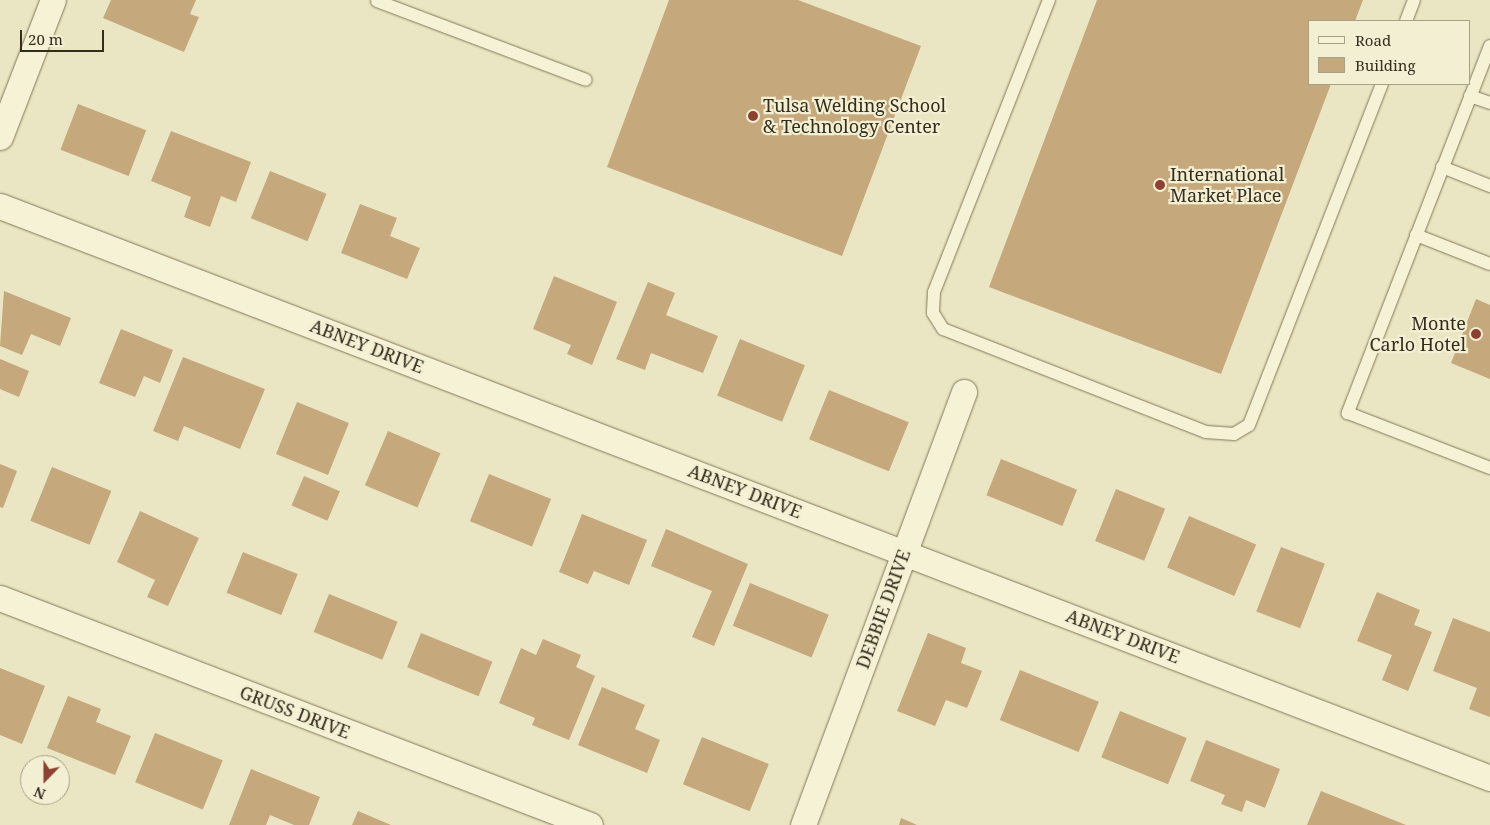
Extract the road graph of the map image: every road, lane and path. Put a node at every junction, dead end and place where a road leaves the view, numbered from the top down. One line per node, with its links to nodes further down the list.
1 (53, 0): 11 (street)
2 (1049, 0): 8 (lane)
3 (1414, 0): 5 (lane)
4 (377, 1): 7 (lane)
5 (1406, 20)
6 (1490, 46): 9 (lane)
7 (586, 80)
8 (1382, 85)
9 (1470, 96): 10 (lane); 12 (lane)
10 (1490, 103)
11 (0, 136)
12 (1442, 168): 13 (lane); 15 (lane)
13 (1490, 186)
14 (0, 206): 19 (street, ABNEY DRIVE)
15 (1416, 235): 16 (lane); 18 (lane)
16 (1490, 264)
17 (964, 392): 19 (street, DEBBIE DRIVE)
18 (1490, 468)
19 (904, 551): 21 (street, ABNEY DRIVE); 23 (street, DEBBIE DRIVE)
20 (0, 598): 22 (street, GRUSS DRIVE)
21 (1490, 778)
22 (590, 825)
23 (802, 825)

